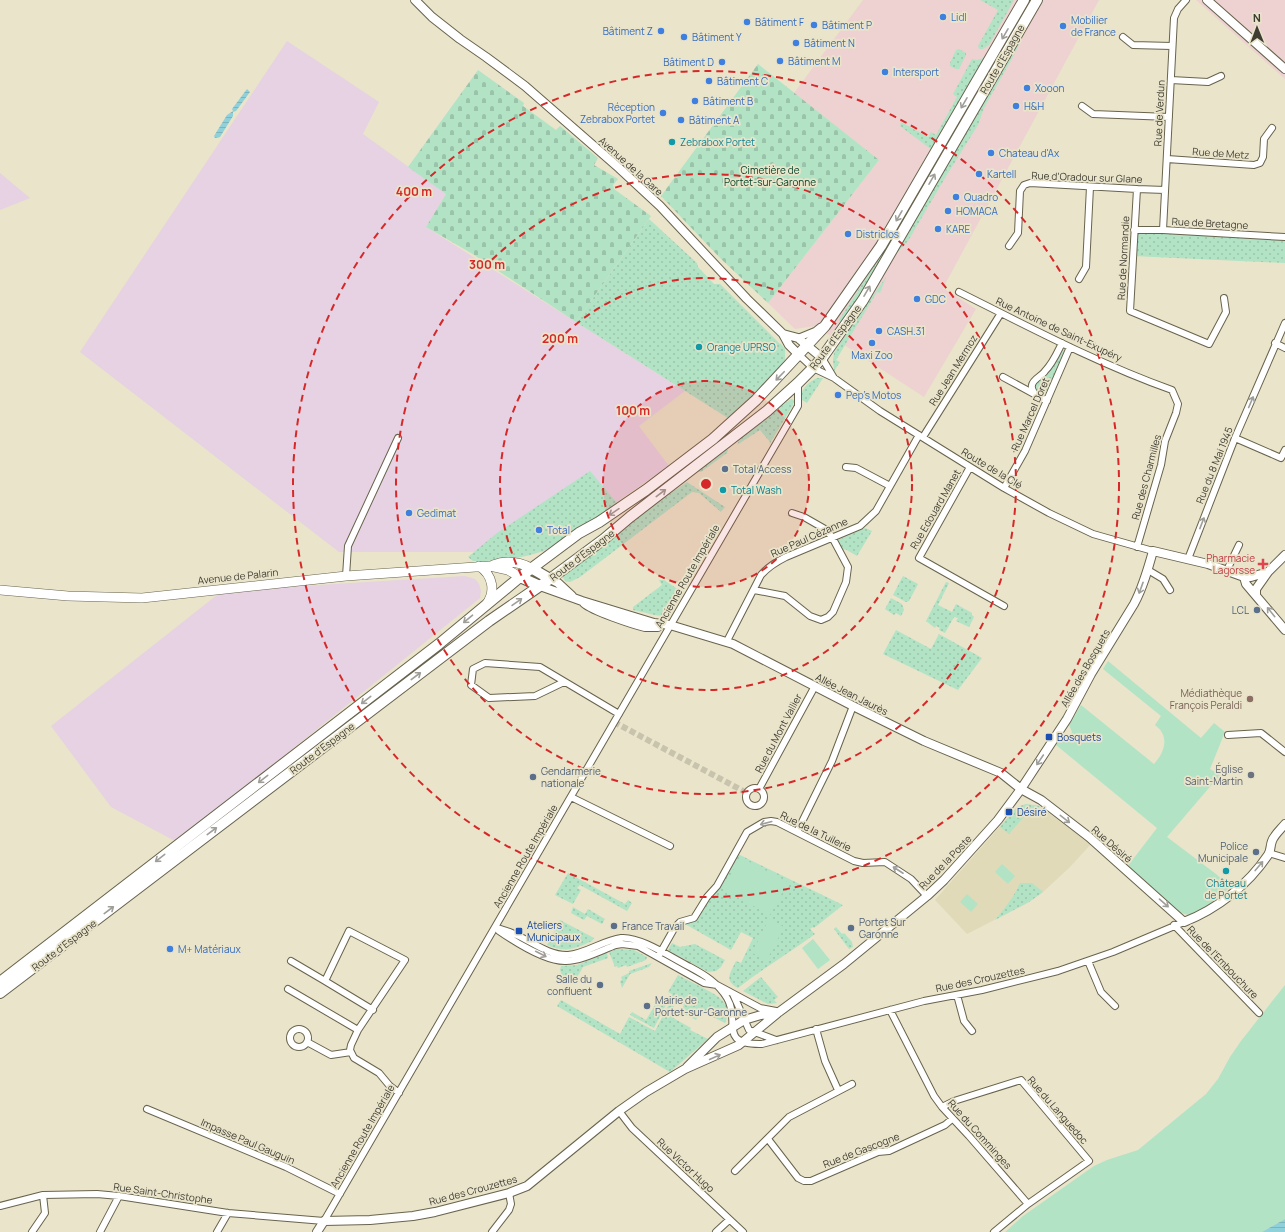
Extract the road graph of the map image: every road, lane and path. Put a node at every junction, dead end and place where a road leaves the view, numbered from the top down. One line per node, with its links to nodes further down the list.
1 (415, 0): 30 (street, Avenue de la Gare)
2 (1024, 0): 28 (main road, Route d'Espagne, one-way to 28)
3 (1037, 0): 38 (main road, Route d'Espagne, one-way to 3)
4 (1186, 0): 9 (street, Rue de Verdun)
5 (1208, 0): 7 (street)
6 (1213, 0): 7 (street)
7 (1248, 35): 10 (street)
8 (1123, 37): 9 (street)
9 (1172, 46): 12 (street, Rue de Verdun)
10 (1285, 69)
11 (1221, 76): 12 (street)
12 (1171, 80): 14 (street, Rue de Verdun)
13 (1082, 106): 14 (street)
14 (1169, 117): 16 (street, Rue de Verdun)
15 (1272, 128): 16 (street, Rue de Metz)
16 (1167, 159): 19 (street, Rue de Verdun)
17 (1090, 186): 18 (street, Rue d'Oradour sur Glane); 23 (street, Rue d'Oradour sur Glane); 24 (street)
18 (1137, 189): 19 (street, Rue d'Oradour sur Glane); 20 (street, Rue de Normandie)
19 (1165, 190): 21 (street, Rue de Verdun)
20 (1134, 230): 21 (street, Rue de Bretagne); 26 (street, Rue de Normandie)
21 (1163, 230): 22 (street, Rue de Bretagne)
22 (1285, 237)
23 (1009, 246)
24 (1079, 279)
25 (959, 292): 27 (street, Rue Antoine de Saint-Exupéry)
26 (1224, 298)
27 (1001, 313): 32 (street, Rue Antoine de Saint-Exupéry); 46 (street, Rue Jean Mermoz)
28 (829, 321): 31 (street, Route d'Espagne); 34 (main road, Route d'Espagne)
29 (1285, 323): 33 (street, Rue du 8 Mai 1945)
30 (783, 334): 31 (street, Avenue de la Gare); 37 (street)
31 (798, 338): 34 (street, Avenue de la Gare)
32 (1062, 343): 35 (street, Rue Antoine de Saint-Exupéry); 44 (street)
33 (1275, 343): 36 (street); 48 (street, Rue du 8 Mai 1945, one-way to 33)
34 (808, 346): 37 (main road, Route d'Espagne); 38 (street, Avenue de la Gare)
35 (1070, 347): 42 (street, Rue Antoine de Saint-Exupéry); 45 (street, Rue Marcel Doret)
36 (1285, 348)
37 (799, 355): 39 (street); 63 (main road, Route d'Espagne, one-way to 63)
38 (822, 358): 39 (main road, Route d'Espagne); 41 (street, Route de la Clé)
39 (811, 370): 41 (street, Route de la Clé); 43 (main road, Route d'Espagne)
40 (1004, 377): 44 (street)
41 (834, 378): 46 (street, Route de la Clé)
42 (1150, 382): 57 (street, Rue des Charmilles)
43 (798, 383): 70 (main road, Route d'Espagne, one-way to 43); 80 (street, Ancienne Route Impériale)
44 (1037, 396): 45 (street)
45 (1047, 401): 53 (street, Rue Marcel Doret)
46 (921, 436): 51 (street, Route de la Clé); 52 (street, Rue Paul Cézanne)
47 (398, 438): 67 (street)
48 (1235, 438): 49 (street); 60 (street, Rue du 8 Mai 1945, one-way to 48)
49 (1285, 450)
50 (846, 467): 52 (street)
51 (970, 467): 53 (street, Route de la Clé); 79 (street, Rue Edouard Manet)
52 (890, 486): 55 (street, Rue Paul Cézanne)
53 (1004, 488): 57 (street, Route de la Clé)
54 (792, 513): 55 (street)
55 (832, 537): 74 (street, Rue Paul Cézanne); 74 (street)
56 (1239, 544): 65 (street)
57 (1138, 547): 58 (street, Route de la Clé)
58 (1153, 551): 60 (street); 64 (street, Allée des Bosquets)
59 (1285, 555): 66 (street)
60 (1188, 559): 65 (street)
61 (479, 566): 62 (main road, Avenue de Palarin); 67 (main road, Avenue de Palarin); 78 (main road)
62 (490, 566): 63 (main road, Avenue de Palarin); 68 (main road, Avenue de Palarin)
63 (532, 568): 68 (main road, Route d'Espagne); 70 (main road)
64 (1148, 570): 75 (street); 90 (street, Allée des Bosquets, one-way to 90)
65 (1227, 570): 69 (street)
66 (1268, 572): 69 (street); 71 (street)
67 (346, 576): 73 (main road, Avenue de Palarin)
68 (520, 577): 72 (main road); 78 (main road, Route d'Espagne)
69 (1247, 577): 71 (street); 76 (street)
70 (550, 579): 72 (main road, Route d'Espagne); 77 (street, Allée Jean Jaurès)
71 (1260, 584): 76 (street)
72 (540, 586): 77 (street, Allée Jean Jaurès); 109 (main road, Route d'Espagne, one-way to 72)
73 (0, 590)
74 (754, 590): 82 (street, Rue Paul Cézanne)
75 (1170, 590)
76 (1256, 594): 81 (street, one-way to 76)
77 (572, 597): 80 (street, Allée Jean Jaurès)
78 (484, 606): 105 (main road, Route d'Espagne, one-way to 105)
79 (1004, 606)
80 (670, 625): 82 (street, Allée Jean Jaurès); 86 (street, Ancienne Route Impériale)
81 (1285, 630)
82 (727, 642): 84 (street, Allée Jean Jaurès)
83 (564, 682): 83 (street); 86 (street)
84 (815, 686): 85 (street, Allée Jean Jaurès); 89 (street, Rue du Mont Vallier)
85 (853, 706): 90 (street, Allée Jean Jaurès); 93 (street)
86 (620, 714): 91 (street, Ancienne Route Impériale)
87 (1228, 735): 88 (street)
88 (1285, 752)
89 (759, 789)
90 (1021, 789): 97 (street, Rue de la Poste); 98 (street, Rue Désiré, one-way to 98)
91 (570, 797): 94 (street); 100 (street, Ancienne Route Impériale)
92 (1285, 824): 95 (street)
93 (797, 832): 97 (street, Rue de la Tuilerie, one-way to 93); 101 (street, Rue de la Tuilerie, one-way to 101)
94 (670, 846)
95 (1269, 853): 96 (street); 98 (street, one-way to 95)
96 (1285, 858)
97 (927, 896): 114 (street, Rue de la Poste)
98 (1184, 922): 99 (street, Rue des Crouzettes)
99 (1174, 925): 103 (street, Rue des Crouzettes); 115 (street, Rue de l'Embouchure)
100 (495, 928): 101 (street); 129 (street, Ancienne Route Impériale)
101 (660, 955): 106 (street)
102 (291, 961): 104 (street)
103 (1088, 961): 110 (street, Rue des Crouzettes); 111 (street)
104 (325, 981): 112 (street); 112 (street)
105 (0, 982)
106 (717, 985): 108 (street); 117 (street)
107 (288, 989): 119 (street)
108 (732, 992): 114 (street); 116 (street)
109 (0, 993)
110 (957, 994): 113 (street, Rue des Crouzettes); 120 (street)
111 (1115, 1006)
112 (373, 1010): 119 (street)
113 (890, 1010): 118 (street, Rue des Crouzettes); 130 (street, Rue du Comminges)
114 (778, 1012): 116 (street, Rue de la Poste); 121 (street, Rue de la Poste)
115 (1259, 1013)
116 (744, 1020): 117 (street, Rue de la Poste); 121 (street)
117 (732, 1028): 124 (street); 126 (street, Rue des Crouzettes)
118 (816, 1029): 122 (street, Rue des Crouzettes); 128 (street)
119 (358, 1030): 125 (street)
120 (972, 1031)
121 (754, 1033): 122 (street); 124 (street, Rue de la Poste)
122 (776, 1040): 124 (street, Rue des Crouzettes)
123 (307, 1042): 125 (street)
124 (743, 1042): 126 (street, Rue des Crouzettes, one-way to 124)
125 (351, 1052): 129 (street)
126 (685, 1069): 132 (street, Rue des Crouzettes)
127 (852, 1084): 128 (street)
128 (838, 1090): 134 (street)
129 (399, 1093): 137 (street, Ancienne Route Impériale)
130 (942, 1107): 133 (street, Rue du Comminges); 140 (street, Rue du Languedoc)
131 (147, 1109): 137 (street, Impasse Paul Gauguin)
132 (619, 1111): 136 (street, Rue des Crouzettes); 144 (street, Rue Victor Hugo)
133 (952, 1119): 134 (street, Rue de Gascogne); 140 (street, Rue du Comminges)
134 (768, 1139): 135 (street)
135 (735, 1171)
136 (509, 1193): 143 (street, Rue des Crouzettes); 149 (street)
137 (340, 1194): 143 (street, Ancienne Route Impériale)
138 (43, 1195): 139 (street, Rue Saint-Christophe); 141 (street, Rue Saint-Christophe); 145 (street)
139 (120, 1196): 142 (street, Rue Saint-Christophe); 146 (street)
140 (1028, 1204): 152 (street)
141 (0, 1206)
142 (228, 1213): 143 (street, Rue Saint-Christophe); 147 (street)
143 (324, 1220): 148 (street, Ancienne Route Impériale)
144 (730, 1220): 150 (street); 151 (street, Rue Victor Hugo)
145 (32, 1232)
146 (100, 1232)
147 (217, 1232)
148 (317, 1232)
149 (492, 1232)
150 (716, 1232)
151 (743, 1232)
152 (994, 1232)

